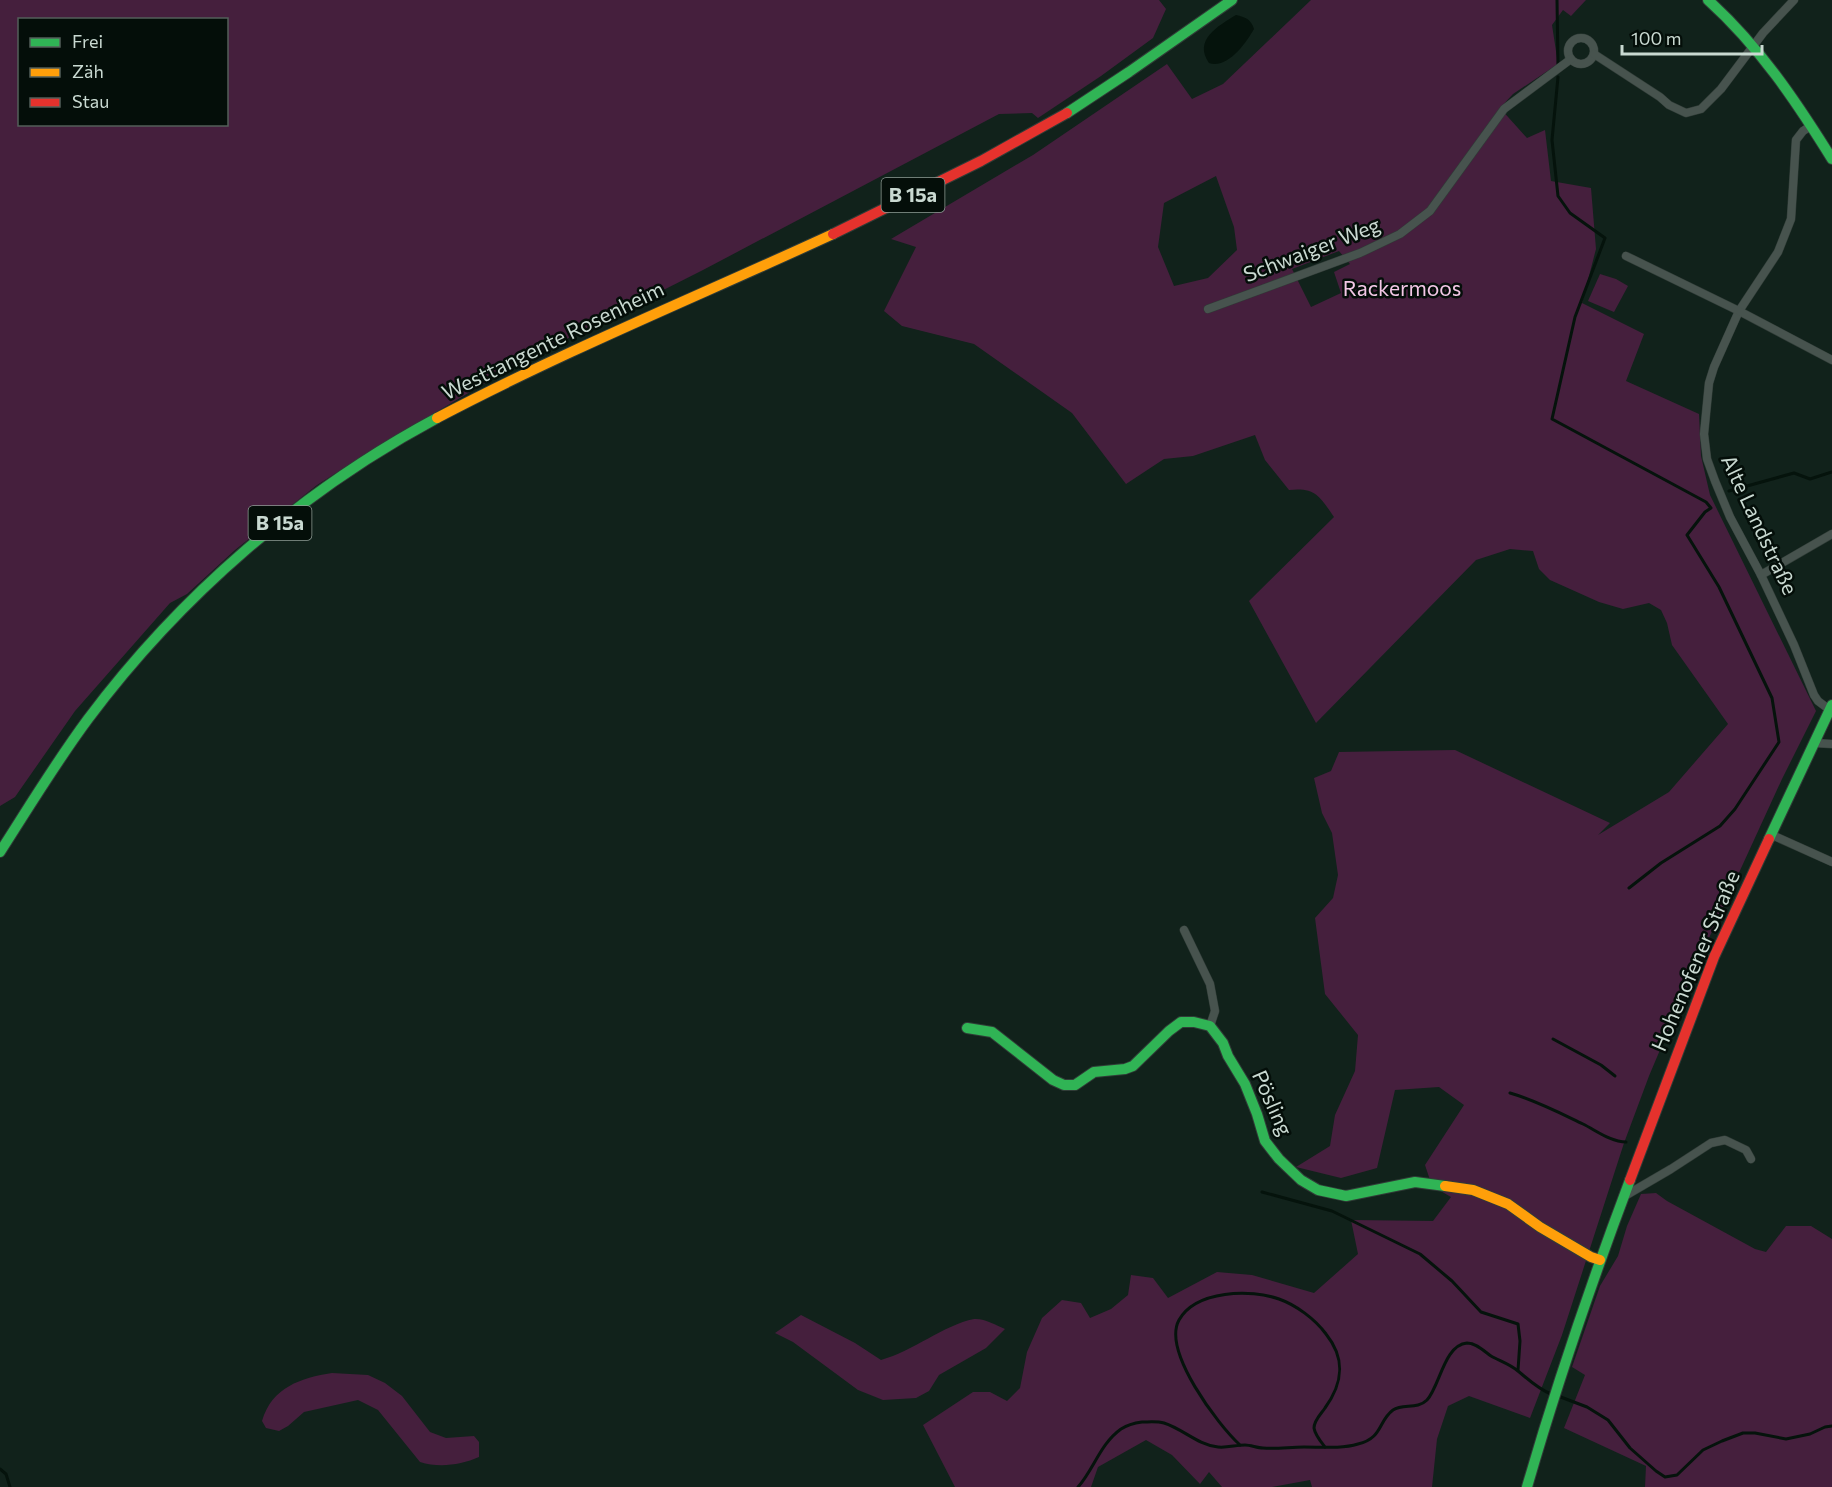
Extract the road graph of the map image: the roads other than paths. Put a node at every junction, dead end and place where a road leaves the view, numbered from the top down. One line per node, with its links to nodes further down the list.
1 (1232, 0): 19 (main road, Westtangente Rosenheim / B 15a)
2 (1708, 0): 4 (main road)
3 (1794, 0): 4 (street, Schwaiger Weg)
4 (1753, 45): 5 (street, Schwaiger Weg); 7 (main road)
5 (1594, 54): 6 (street, Schwaiger Weg); 6 (street, Schwaiger Weg)
6 (1571, 59): 10 (street, Schwaiger Weg)
7 (1811, 126): 8 (main road); 11 (street, Alte Landstraße)
8 (1832, 159)
9 (1626, 256): 11 (street)
10 (1208, 309)
11 (1739, 311): 12 (street); 14 (street, Alte Landstraße)
12 (1832, 360)
13 (1832, 534): 14 (street)
14 (1761, 575): 15 (street, Alte Landstraße)
15 (1831, 707): 16 (main road, Hohenofener Straße)
16 (1815, 743): 17 (street); 18 (main road, Hohenofener Straße)
17 (1832, 744)
18 (1772, 834): 20 (street); 25 (main road, Hohenofener Straße)
19 (0, 852)
20 (1832, 862)
21 (1184, 930): 22 (street)
22 (1210, 1026): 23 (main road); 26 (main road, Pösling)
23 (967, 1028)
24 (1751, 1159): 25 (street)
25 (1623, 1197): 26 (main road, Hohenofener Straße)
26 (1600, 1260): 27 (main road, Hohenofener Straße)
27 (1527, 1487)

